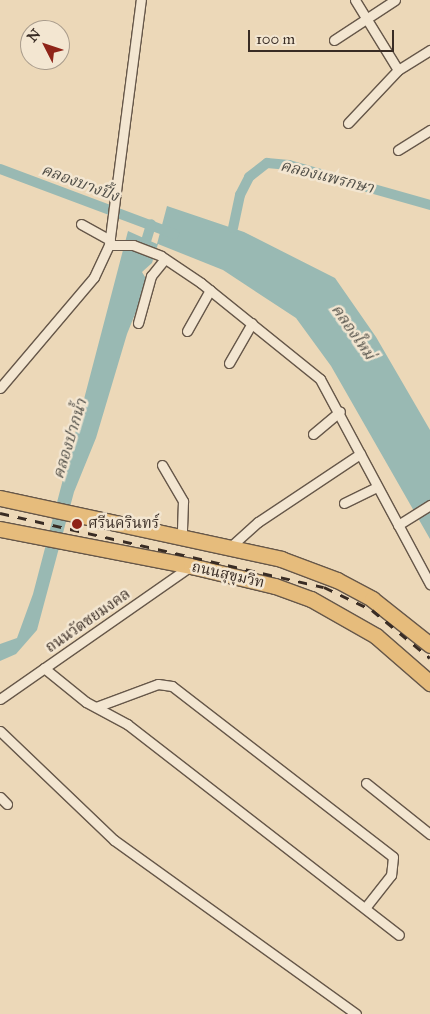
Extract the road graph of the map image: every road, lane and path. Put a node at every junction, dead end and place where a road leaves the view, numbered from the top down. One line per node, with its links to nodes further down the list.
1 (141, 0): 12 (street)
2 (355, 0): 4 (street)
3 (395, 0): 4 (street)
4 (366, 18): 5 (street); 7 (street)
5 (334, 40)
6 (430, 50): 7 (street)
7 (398, 70): 8 (street)
8 (348, 123)
9 (430, 130): 10 (street)
10 (398, 150)
11 (80, 224): 12 (street)
12 (112, 241): 13 (street); 19 (street)
13 (163, 257): 14 (street); 15 (street)
14 (210, 290): 16 (street); 17 (street)
15 (138, 323)
16 (252, 323): 18 (street); 20 (street)
17 (187, 331)
18 (229, 363)
19 (0, 388)
20 (340, 412): 21 (street); 22 (street)
21 (314, 434)
22 (360, 454): 24 (street); 31 (street)
23 (162, 465): 30 (street)
24 (377, 487): 26 (street); 28 (street)
25 (0, 498): 30 (highway, ถนนสุขุมวิท)
26 (344, 503)
27 (430, 505): 28 (street)
28 (398, 525): 33 (street)
29 (6, 530): 32 (highway, ถนนสุขุมวิท)
30 (182, 538): 31 (highway, ถนนสุขุมวิท)
31 (229, 548): 34 (highway, ถนนสุขุมวิท)
32 (191, 566): 35 (street, ถนนวัดชยมงคล); 36 (highway, ถนนสุขุมวิท)
33 (430, 584)
34 (430, 645)
35 (44, 668): 37 (street, ถนนวัดชยมงคล); 38 (street)
36 (430, 683)
37 (0, 699)
38 (96, 707): 42 (street); 42 (street)
39 (0, 731): 44 (street)
40 (366, 783): 41 (street)
41 (430, 834)
42 (365, 908): 43 (street)
43 (399, 935)
44 (356, 1014)

